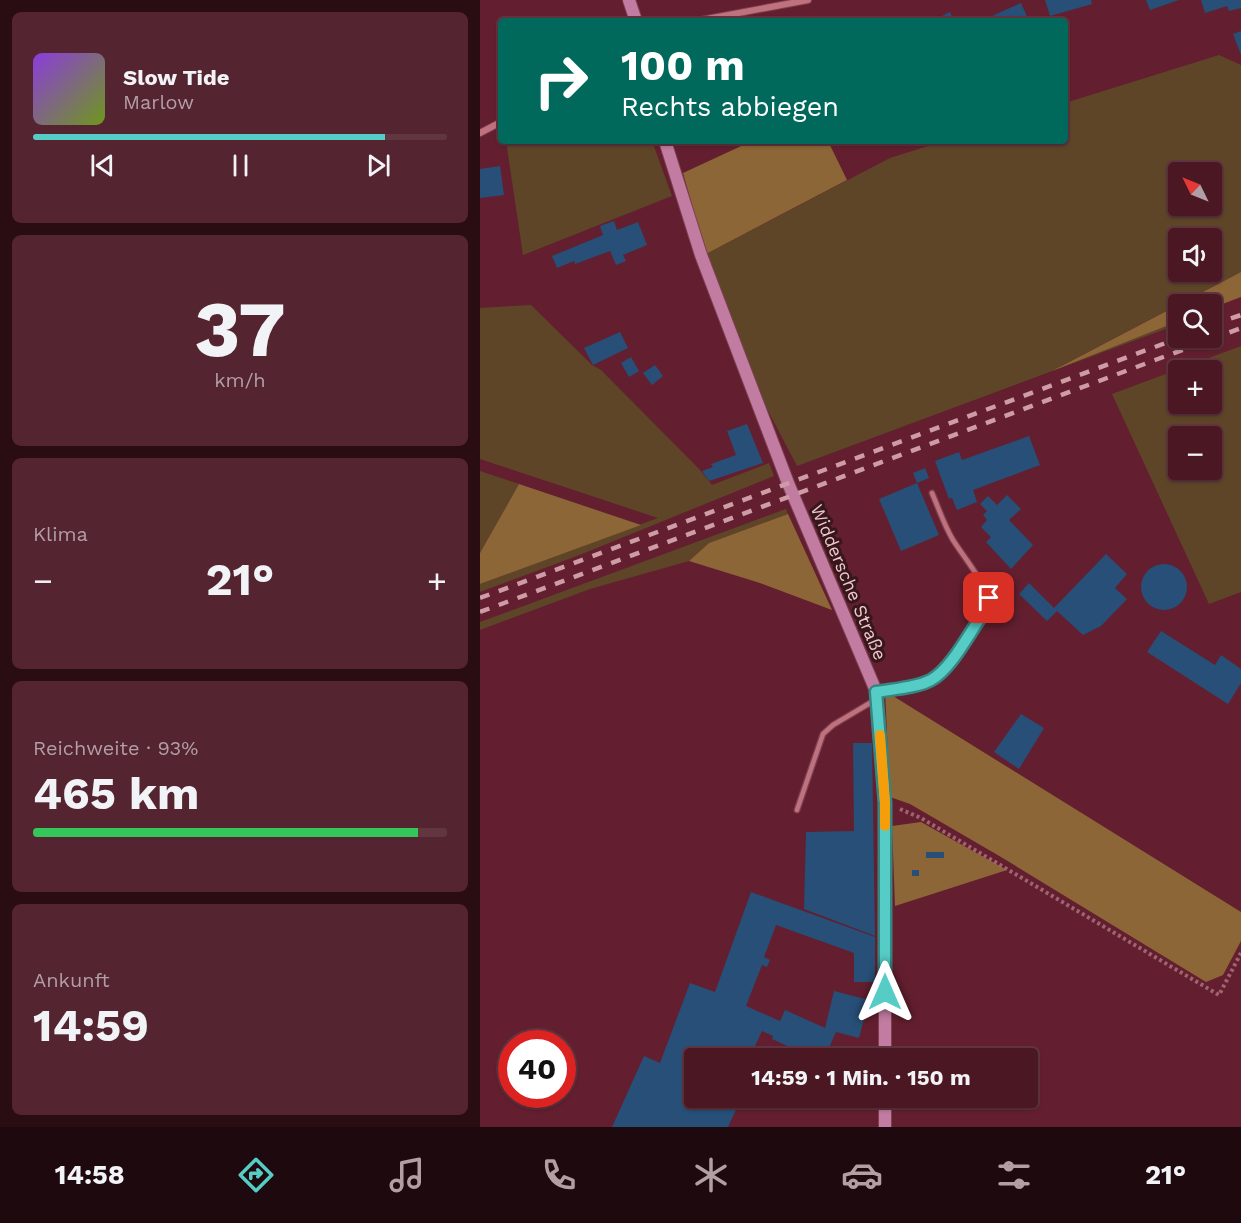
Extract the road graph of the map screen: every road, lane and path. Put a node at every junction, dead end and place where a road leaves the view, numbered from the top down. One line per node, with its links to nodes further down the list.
1 (629, 0): 3 (street)
2 (808, 0): 4 (street)
3 (635, 18)
4 (712, 18)
5 (498, 124): 6 (street)
6 (480, 133)
7 (666, 144): 9 (street, Widdersche Straße)
8 (932, 493): 9 (lane)
9 (877, 695): 10 (street, Widdersche Straße); 11 (lane)
10 (885, 803): 12 (path); 13 (street, Widdersche Straße)
11 (797, 810)
12 (1241, 953)
13 (885, 1048)
14 (885, 1108): 15 (street)
15 (885, 1127)

